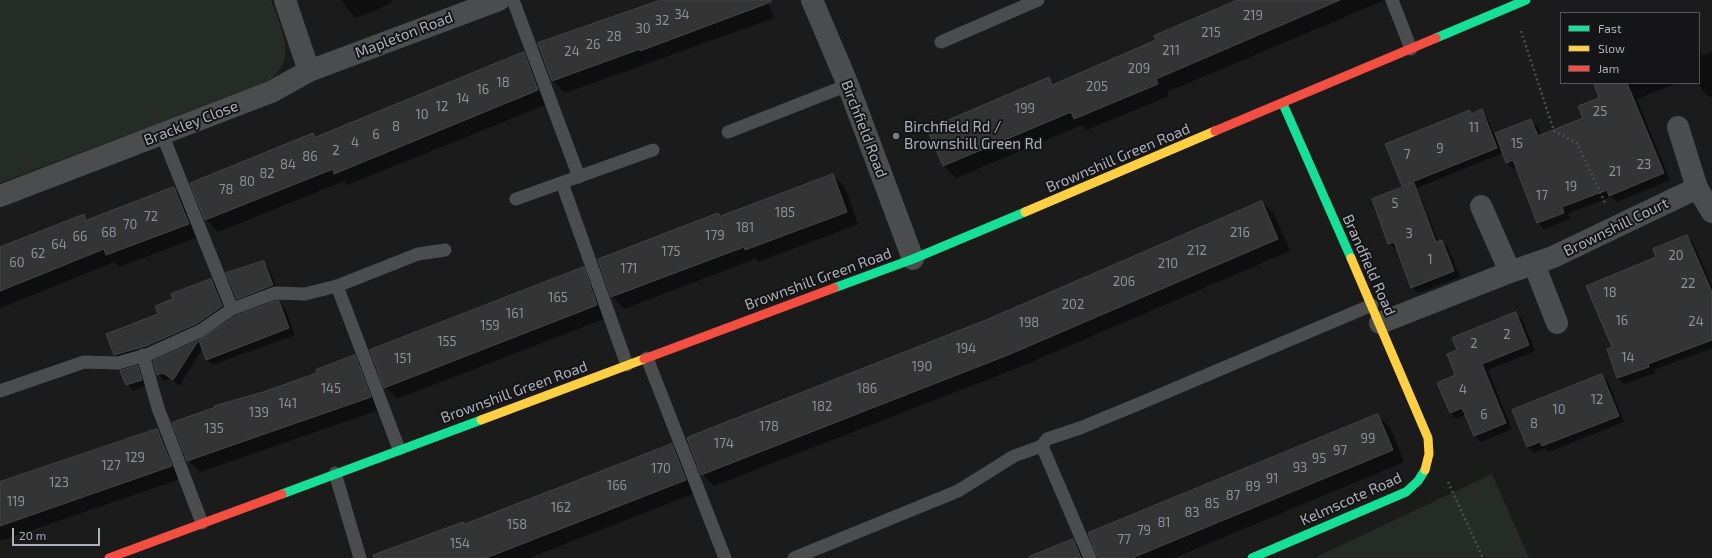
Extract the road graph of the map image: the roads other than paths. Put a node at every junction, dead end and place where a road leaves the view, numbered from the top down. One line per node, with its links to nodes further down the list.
1 (285, 0): 10 (street)
2 (513, 0): 17 (lane)
3 (812, 0): 11 (street, Birchfield Road)
4 (1038, 0): 8 (lane)
5 (1392, 0): 9 (lane)
6 (1526, 0): 9 (street, Brownshill Green Road)
7 (486, 2): 10 (street, Mapleton Road)
8 (941, 42)
9 (1411, 49): 12 (street, Brownshill Green Road)
10 (309, 71): 15 (street, Brackley Close)
11 (848, 85): 14 (lane); 25 (street, Birchfield Road)
12 (1283, 104): 25 (street, Brownshill Green Road); 30 (street, Brandfield Road)
13 (1678, 127): 19 (street)
14 (728, 132)
15 (162, 134): 20 (street, Brackley Close); 29 (lane)
16 (653, 150): 17 (lane)
17 (579, 176): 18 (lane)
18 (562, 182): 21 (lane); 34 (lane)
19 (1697, 188): 23 (street); 26 (street, Brownshill Court)
20 (0, 196)
21 (516, 199)
22 (1481, 206): 27 (street)
23 (1712, 212)
24 (445, 250): 28 (lane)
25 (913, 259): 33 (street, Brownshill Green Road)
26 (1534, 264): 27 (street, Brownshill Court); 31 (street)
27 (1510, 272): 30 (street, Brownshill Court)
28 (337, 286): 29 (lane); 38 (lane)
29 (232, 309): 32 (lane)
30 (1376, 314): 36 (street, Brandfield Road); 37 (lane)
31 (1558, 323)
32 (143, 355): 35 (lane); 40 (lane)
33 (647, 358): 34 (street, Brownshill Green Road); 43 (lane)
34 (627, 365): 38 (street, Brownshill Green Road)
35 (1, 389)
36 (1428, 438): 46 (street, Kelmscote Road)
37 (1042, 446): 44 (lane); 45 (lane)
38 (399, 449): 39 (street, Brownshill Green Road)
39 (335, 473): 40 (street, Brownshill Green Road); 42 (lane)
40 (202, 523): 41 (street, Brownshill Green Road)
41 (109, 558)
42 (360, 558)
43 (725, 558)
44 (794, 558)
45 (1090, 558)
46 (1252, 558)

